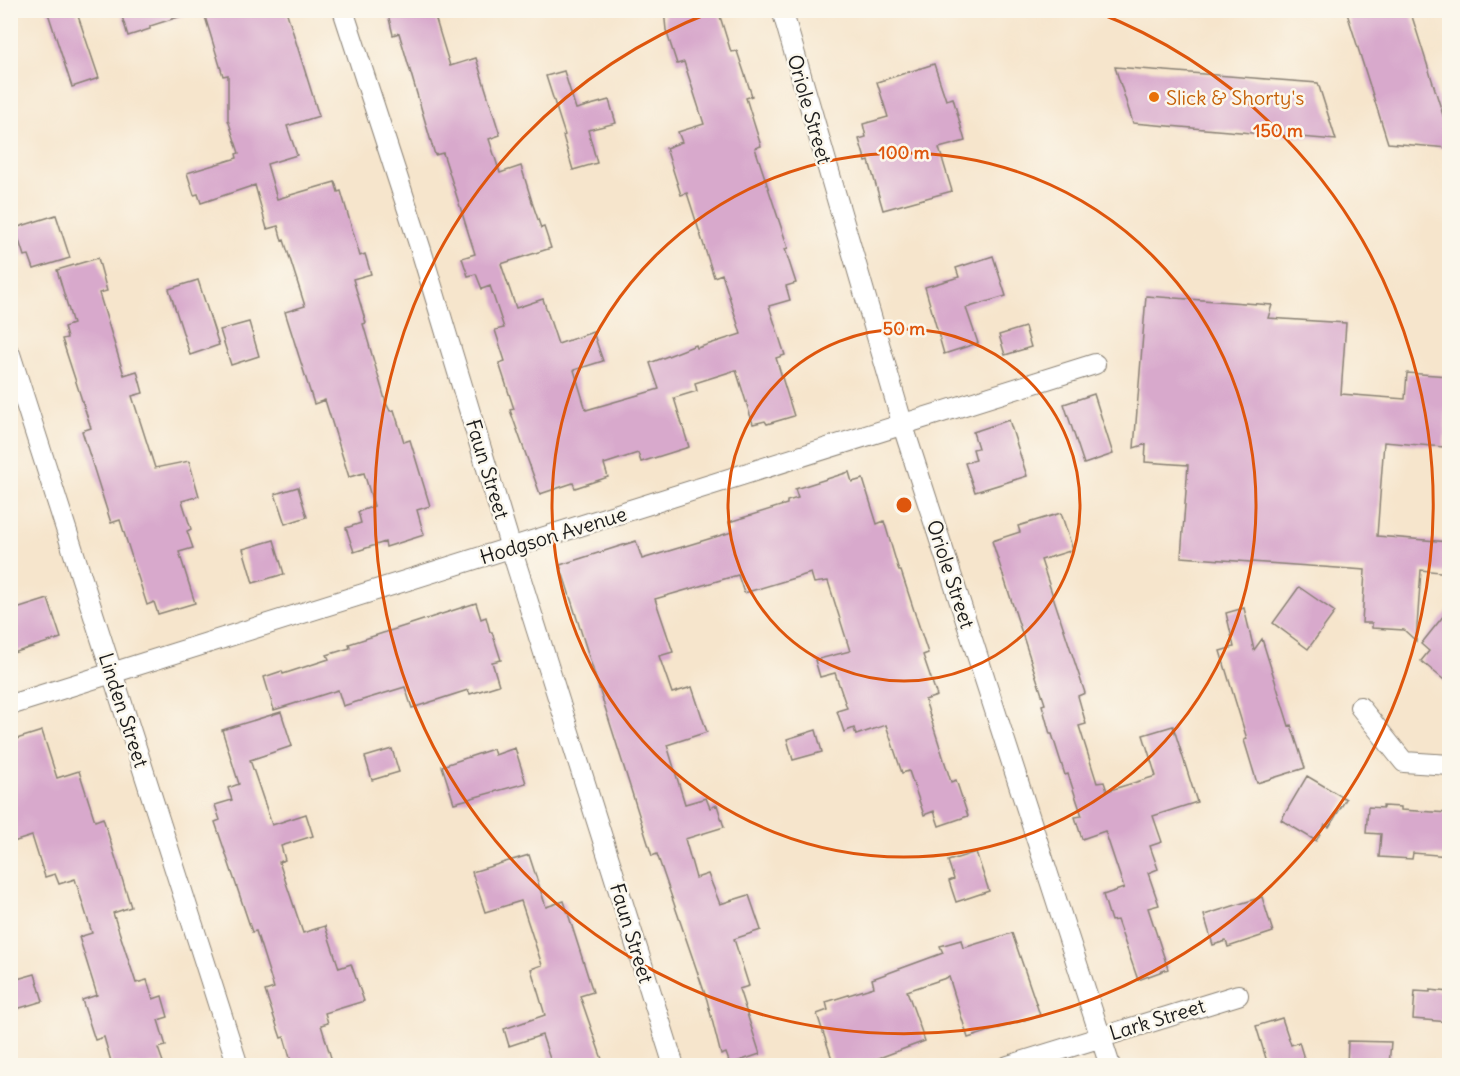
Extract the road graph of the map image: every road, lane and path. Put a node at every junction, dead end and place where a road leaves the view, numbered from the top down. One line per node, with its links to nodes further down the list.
1 (343, 10): 6 (street, Faun Street)
2 (782, 10): 5 (street, Oriole Street)
3 (10, 354): 7 (street, Linden Street)
4 (1095, 364): 5 (street, Hodgson Avenue)
5 (903, 426): 6 (street, Hodgson Avenue); 12 (street, Oriole Street)
6 (512, 548): 7 (street, Hodgson Avenue); 14 (street, Faun Street)
7 (112, 674): 8 (street, Hodgson Avenue); 13 (street, Linden Street)
8 (10, 705)
9 (1360, 707): 10 (street)
10 (1449, 765)
11 (1238, 995): 12 (street, Lark Street)
12 (1100, 1037): 15 (street, Lark Street); 16 (street, Oriole Street)
13 (238, 1065)
14 (674, 1065)
15 (1008, 1065)
16 (1110, 1065)

